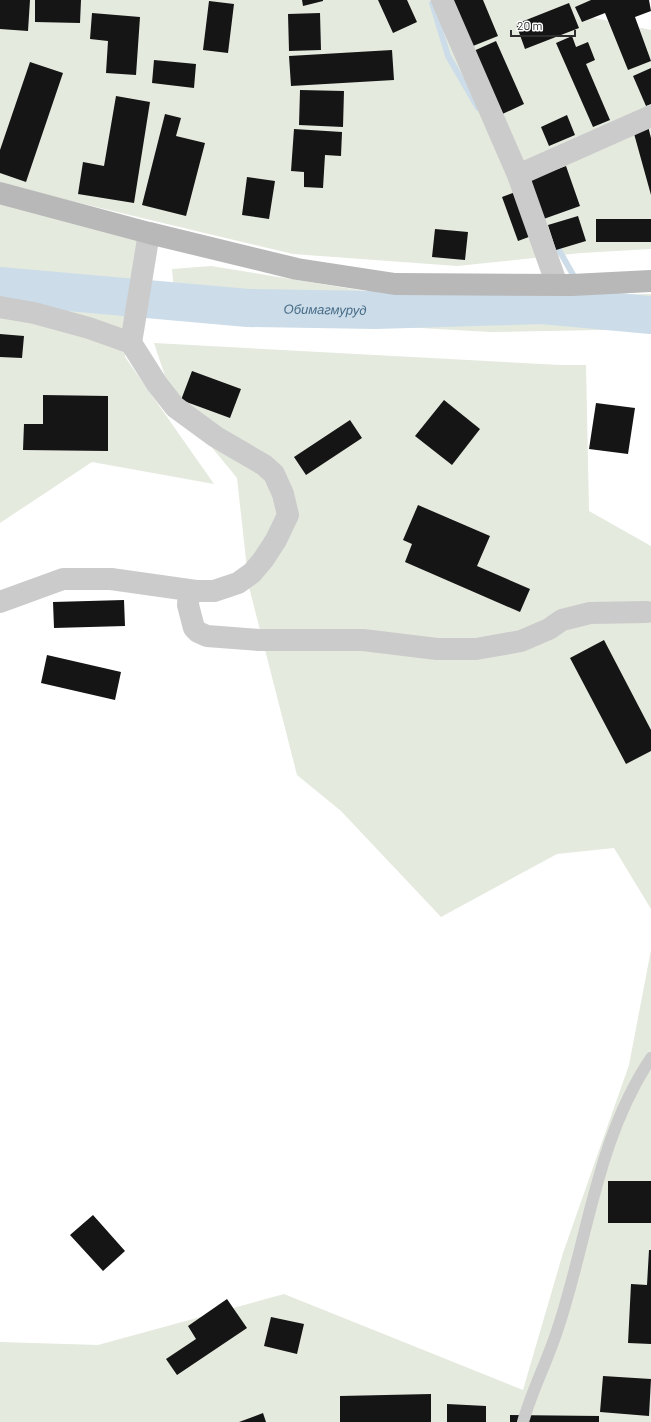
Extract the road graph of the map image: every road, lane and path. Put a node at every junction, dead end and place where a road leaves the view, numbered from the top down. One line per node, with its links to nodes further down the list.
1 (442, 0): 3 (street)
2 (651, 116): 3 (street)
3 (518, 175): 7 (street)
4 (0, 193): 5 (street)
5 (149, 233): 7 (street); 9 (street)
6 (651, 280): 7 (street)
7 (565, 285)
8 (0, 307): 9 (street)
9 (132, 336): 10 (street)
10 (189, 590): 11 (street); 12 (street)
11 (0, 602)
12 (647, 612)
13 (651, 1058): 14 (lane)
14 (523, 1422)

